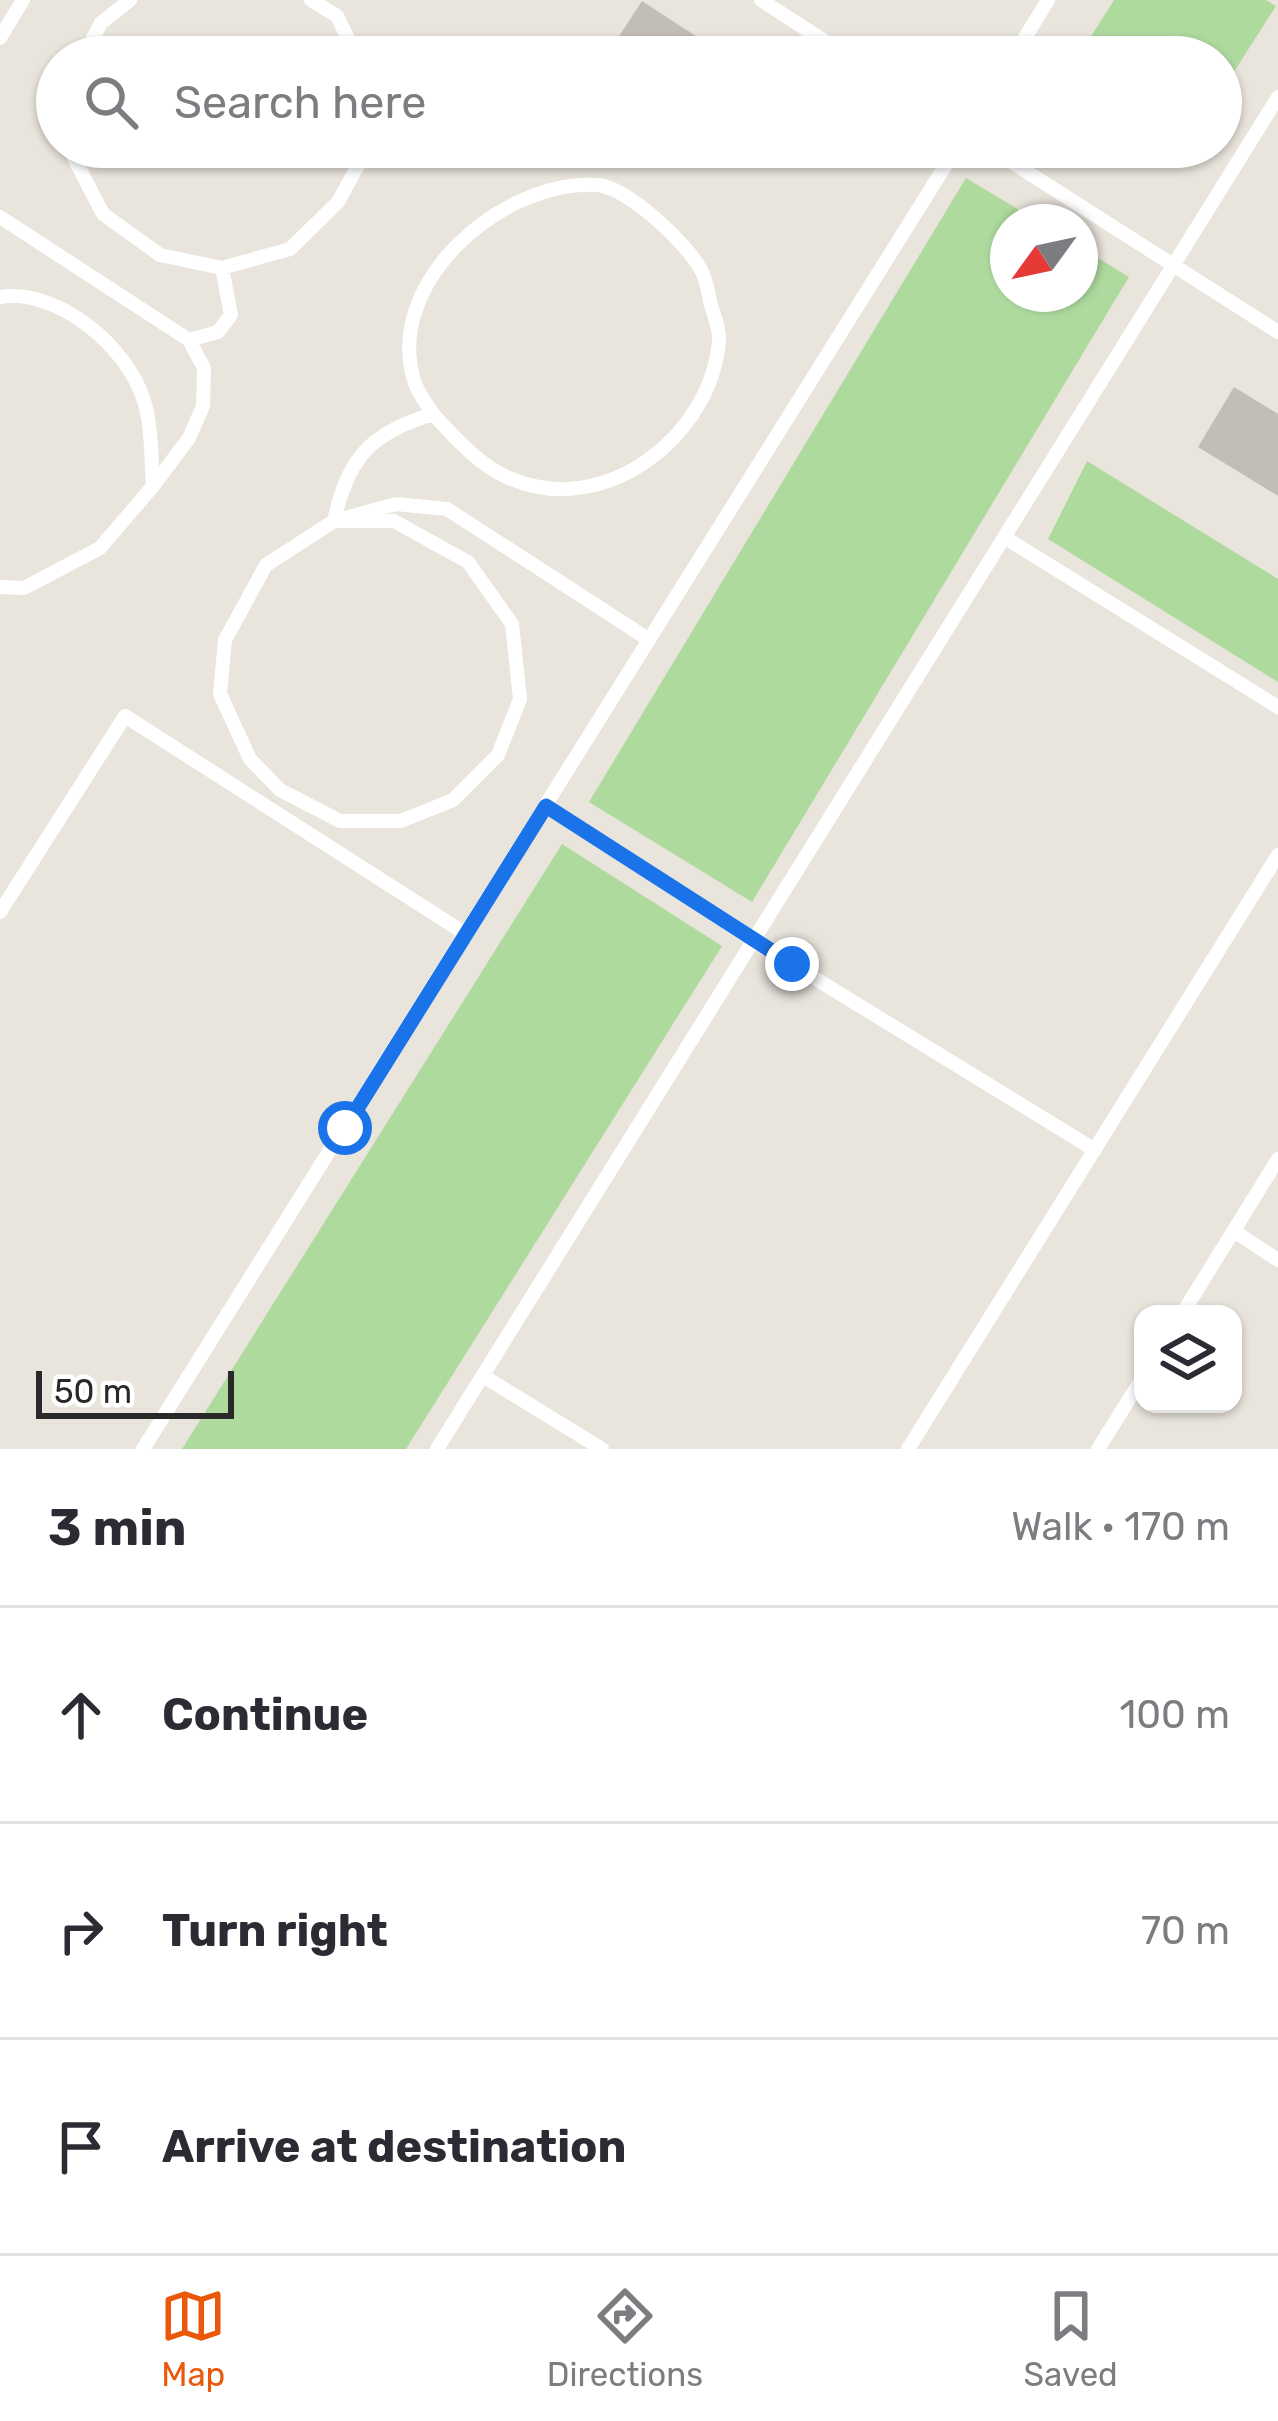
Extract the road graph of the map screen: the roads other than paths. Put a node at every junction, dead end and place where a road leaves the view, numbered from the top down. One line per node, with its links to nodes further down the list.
1 (23, 0): 10 (lane)
2 (130, 0): 6 (lane)
3 (310, 0): 7 (lane)
4 (761, 0): 8 (lane)
5 (1048, 0): 9 (lane)
6 (94, 36)
7 (347, 36)
8 (817, 36)
9 (1026, 36)
10 (0, 38)
11 (1278, 97): 12 (lane)
12 (1242, 154)
13 (79, 168): 20 (lane)
14 (357, 168): 20 (lane)
15 (944, 168): 29 (lane)
16 (1021, 168): 19 (lane)
17 (1233, 168): 19 (lane)
18 (0, 218): 23 (lane)
19 (1172, 265): 22 (lane); 27 (lane)
20 (222, 268): 23 (lane)
21 (0, 297): 25 (lane)
22 (1278, 332)
23 (189, 340): 25 (lane)
24 (433, 414): 24 (lane); 26 (lane)
25 (153, 486): 28 (lane)
26 (334, 521): 26 (lane); 29 (lane)
27 (1004, 537): 30 (lane); 35 (lane)
28 (0, 586)
29 (648, 639): 31 (lane)
30 (1278, 707)
31 (546, 806): 34 (lane); 35 (lane)
32 (1278, 855): 36 (lane)
33 (0, 912): 34 (lane)
34 (466, 934): 43 (lane)
35 (754, 941): 36 (lane); 41 (lane)
36 (1095, 1150): 46 (lane)
37 (1278, 1159): 38 (lane)
38 (1234, 1231): 39 (lane); 40 (lane)
39 (1278, 1260)
40 (1188, 1305)
41 (483, 1376): 44 (lane); 45 (lane)
42 (1134, 1391): 47 (lane)
43 (142, 1449)
44 (437, 1449)
45 (602, 1449)
46 (908, 1449)
47 (1098, 1449)

